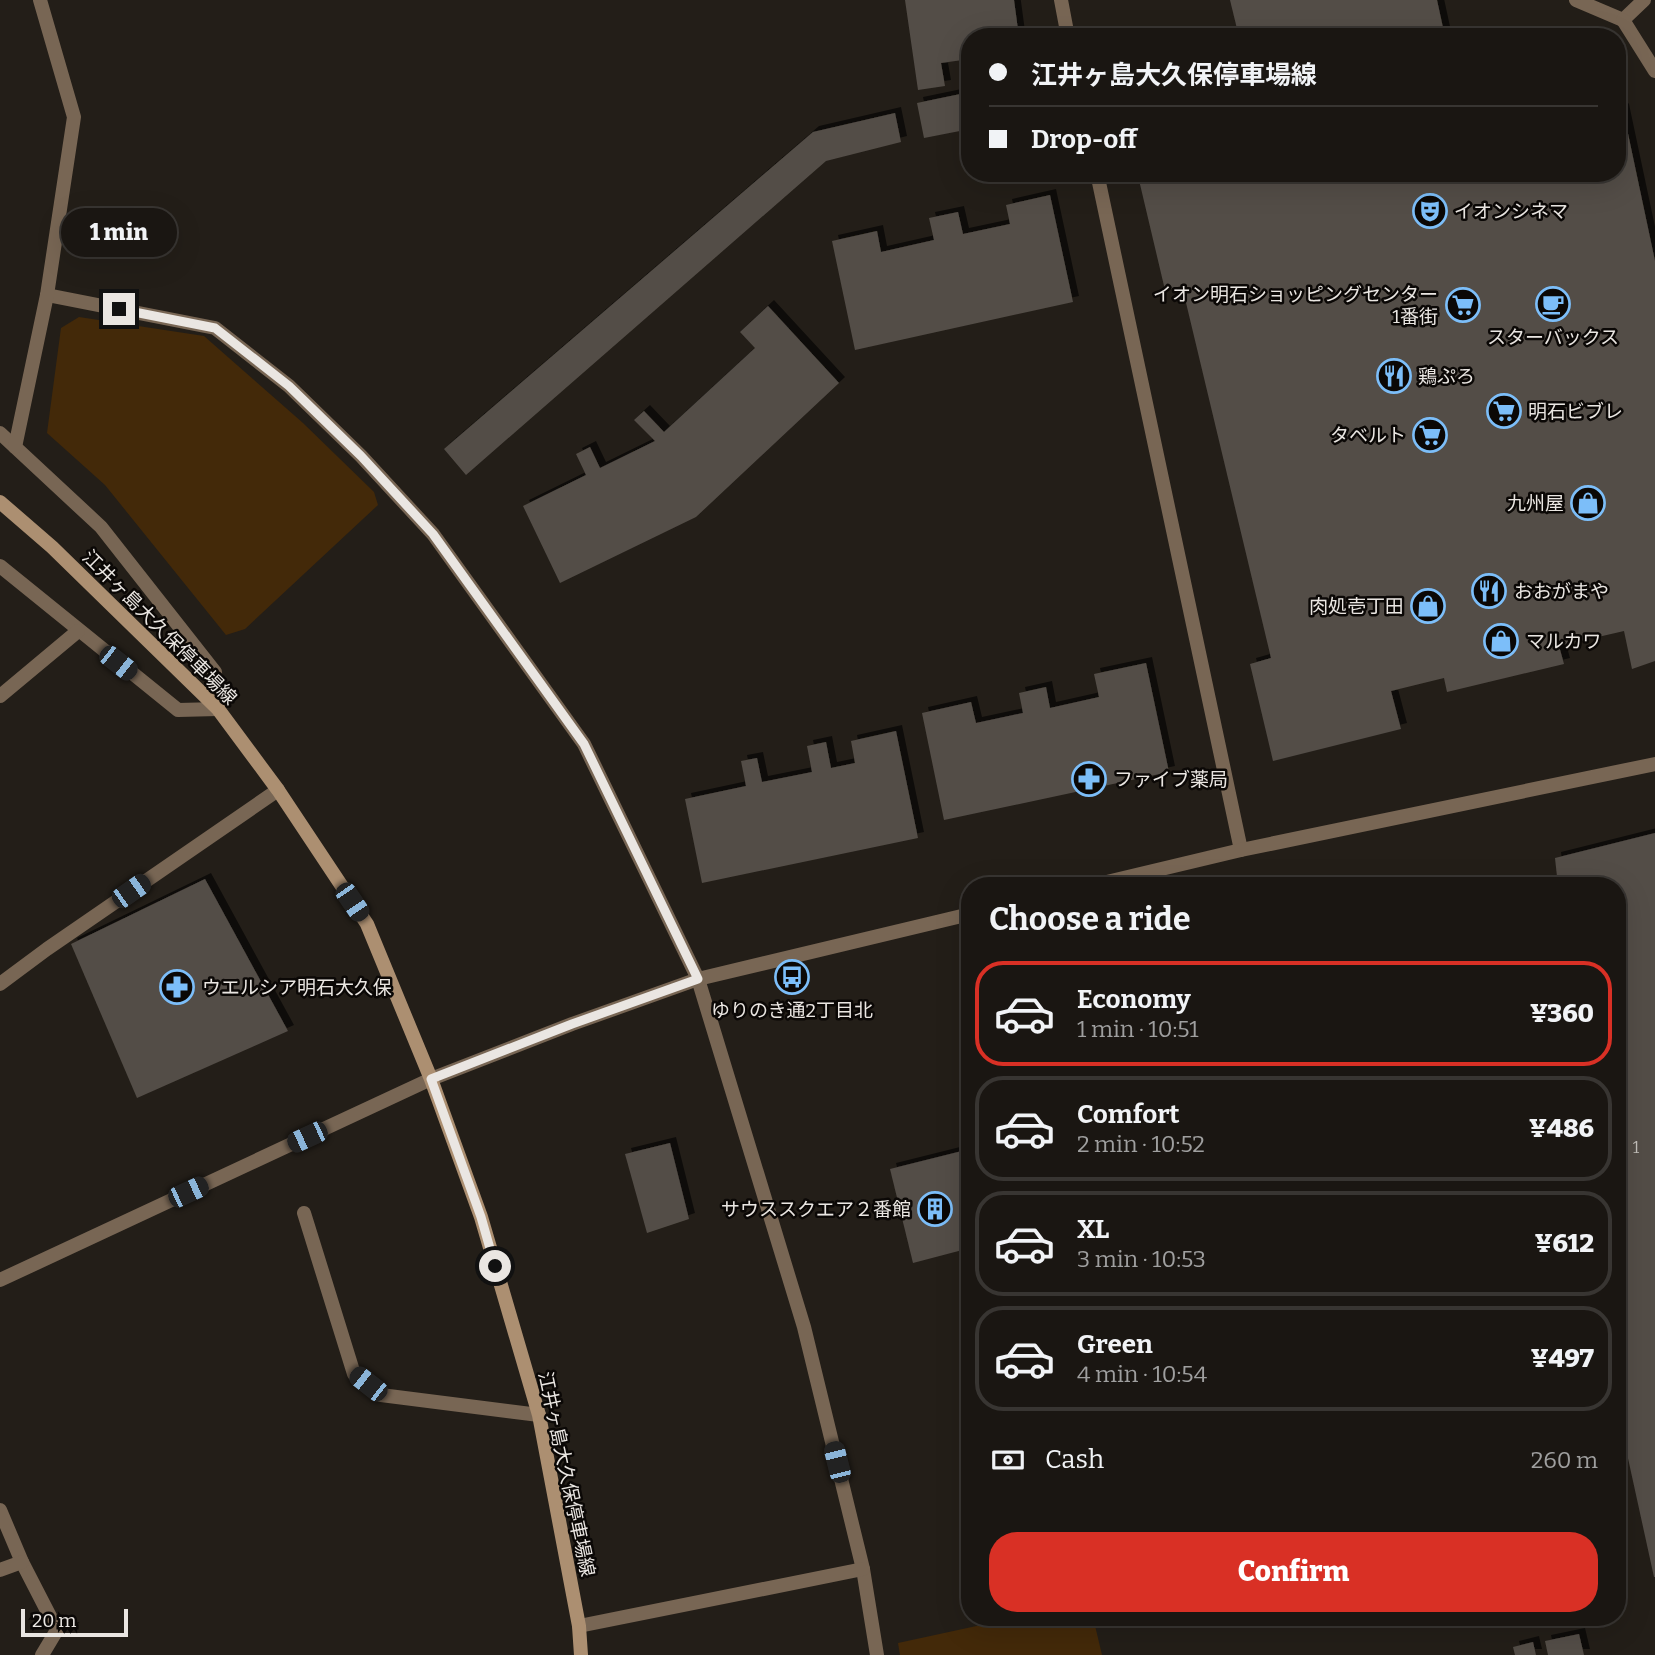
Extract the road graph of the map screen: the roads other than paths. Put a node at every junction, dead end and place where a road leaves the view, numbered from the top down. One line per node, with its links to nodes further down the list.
1 (40, 0): 9 (street)
2 (1061, 0): 6 (street)
3 (1576, 0): 5 (street)
4 (1644, 0): 5 (street)
5 (1623, 20): 7 (street)
6 (1066, 28)
7 (1655, 71)
8 (1099, 182): 19 (street)
9 (47, 295): 11 (street); 22 (street)
10 (0, 433): 11 (street)
11 (15, 447): 16 (street)
12 (0, 502): 16 (main road, 江井ヶ島大久保停車場線)
13 (0, 566): 14 (street)
14 (78, 631): 15 (street); 16 (street)
15 (0, 696)
16 (218, 709): 18 (main road, 江井ヶ島大久保停車場線)
17 (1655, 764): 19 (street)
18 (278, 790): 23 (street); 24 (main road, 江井ヶ島大久保停車場線)
19 (1241, 850): 20 (street)
20 (1128, 877)
21 (961, 916): 22 (street)
22 (698, 979): 24 (street); 30 (street)
23 (0, 984)
24 (431, 1079): 26 (street); 27 (main road, 江井ヶ島大久保停車場線)
25 (304, 1213): 27 (street)
26 (0, 1280)
27 (539, 1415): 32 (main road, 江井ヶ島大久保停車場線)
28 (0, 1510): 29 (street)
29 (22, 1562): 31 (street); 33 (street)
30 (863, 1569): 32 (street); 35 (street)
31 (0, 1570)
32 (579, 1626): 34 (main road, 江井ヶ島大久保停車場線)
33 (42, 1655)
34 (581, 1655)
35 (877, 1655)

